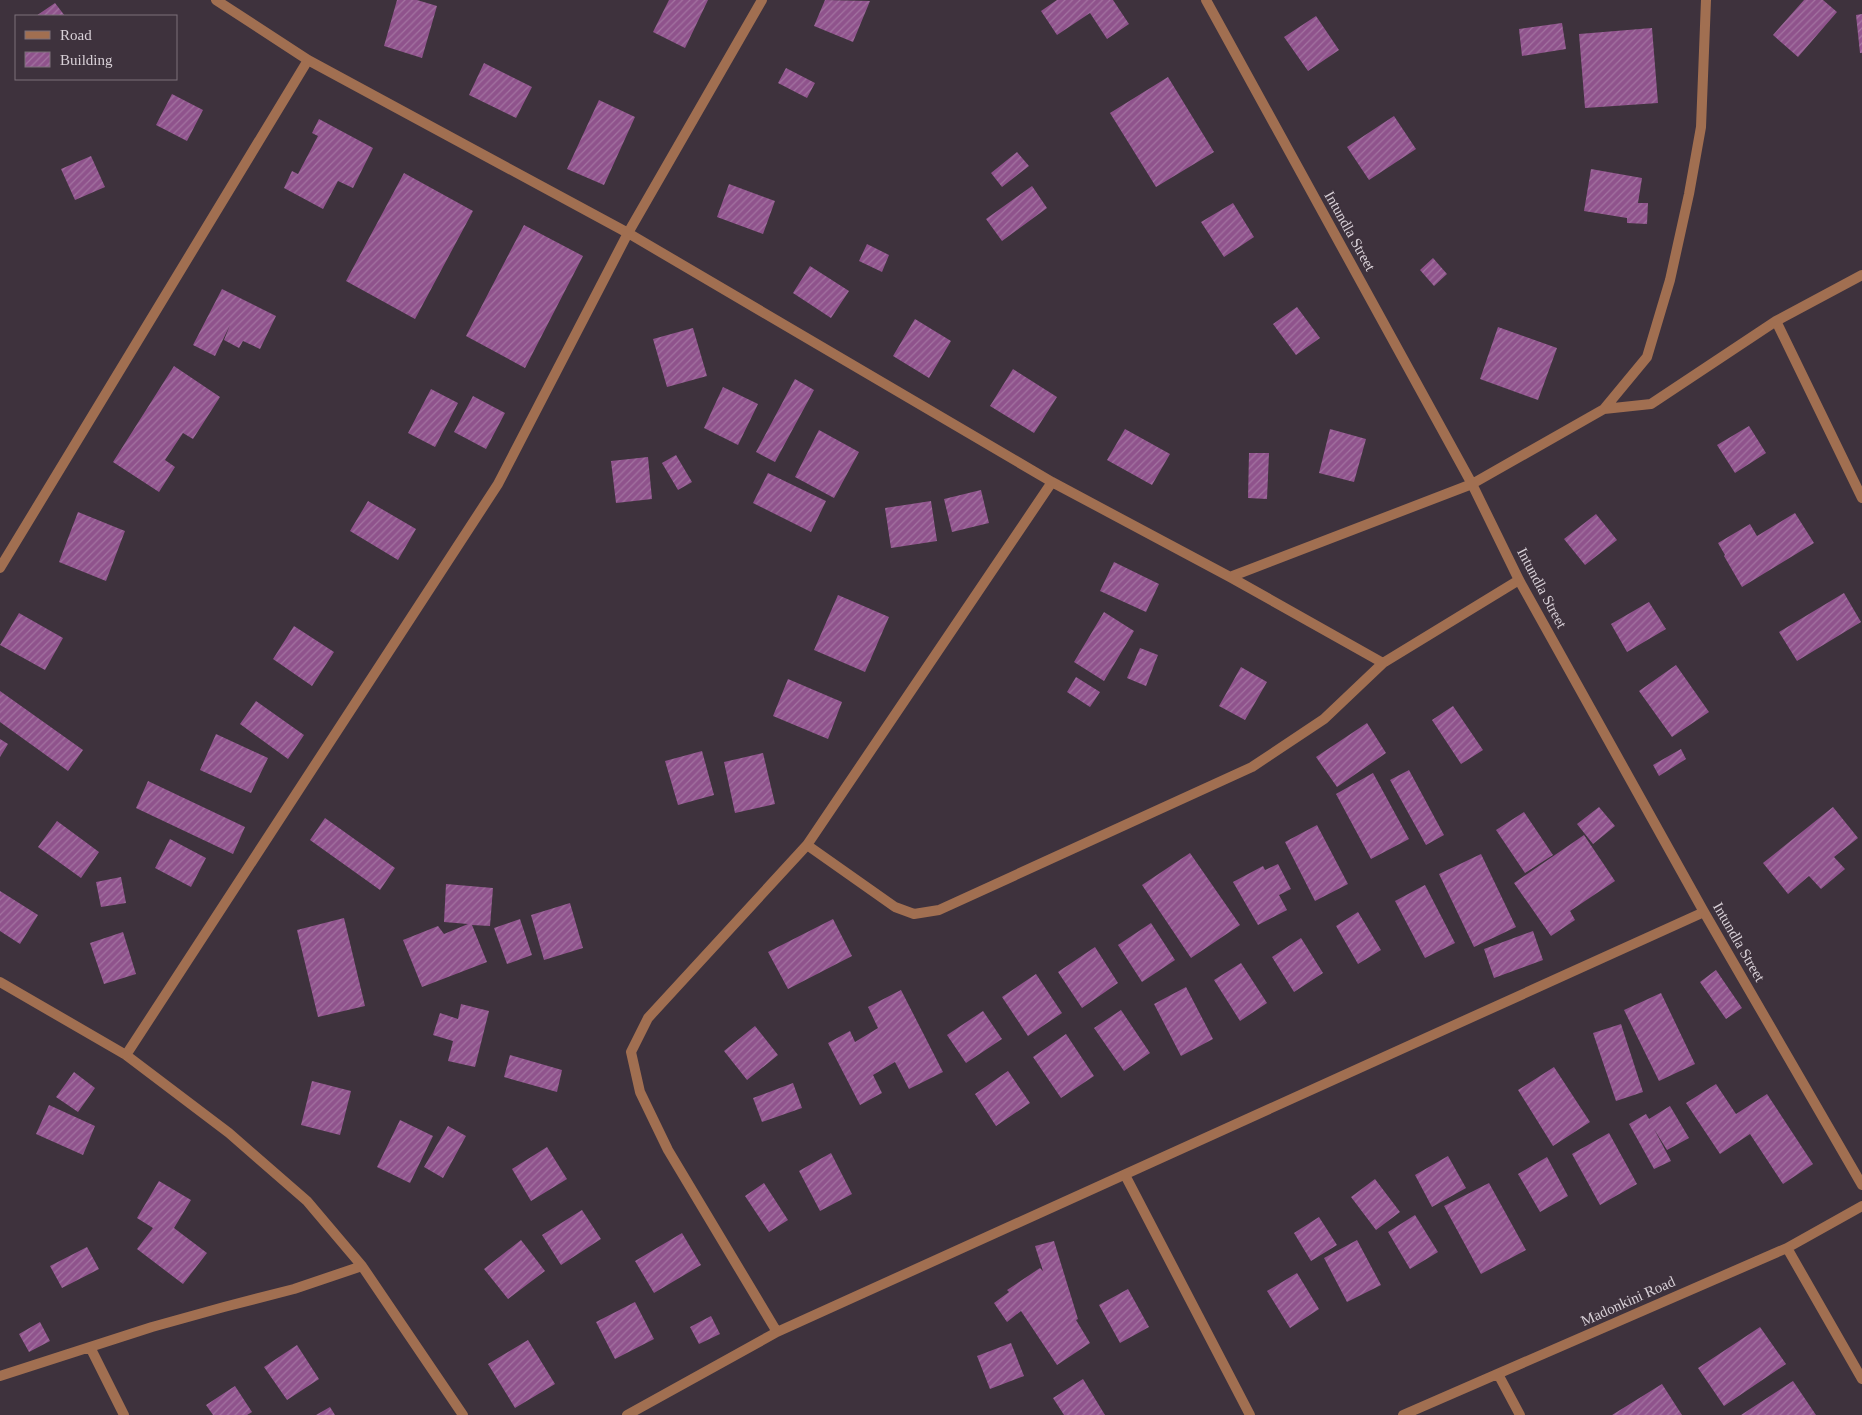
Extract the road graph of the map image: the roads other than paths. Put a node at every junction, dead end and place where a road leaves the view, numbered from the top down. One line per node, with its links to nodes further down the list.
1 (216, 0): 5 (street)
2 (762, 0): 6 (street)
3 (1206, 0): 11 (street, Intundla Street)
4 (1706, 0): 9 (street)
5 (308, 60): 6 (street); 13 (street)
6 (628, 233): 10 (street); 20 (street)
7 (1862, 275): 8 (street)
8 (1776, 321): 9 (street); 12 (street)
9 (1604, 409): 11 (street)
10 (1052, 482): 14 (street); 17 (street)
11 (1472, 484): 14 (street); 15 (street, Intundla Street)
12 (1862, 498)
13 (0, 568)
14 (1230, 577): 16 (street)
15 (1519, 580): 16 (street); 18 (street, Intundla Street)
16 (1383, 663): 17 (street)
17 (807, 845): 26 (street)
18 (1704, 912): 21 (street); 22 (street, Intundla Street)
19 (0, 982): 20 (street)
20 (126, 1056): 25 (street)
21 (1125, 1175): 26 (street); 34 (street)
22 (1862, 1185)
23 (1862, 1206): 24 (street, Madonkini Road)
24 (1787, 1248): 28 (street, Madonkini Road); 30 (street)
25 (362, 1266): 27 (street); 32 (street)
26 (777, 1332): 33 (street)
27 (90, 1347): 29 (street); 31 (street)
28 (1498, 1374): 35 (street, Madonkini Road); 36 (street)
29 (0, 1376)
30 (1862, 1379)
31 (124, 1415)
32 (463, 1415)
33 (627, 1415)
34 (1250, 1415)
35 (1403, 1415)
36 (1520, 1415)

